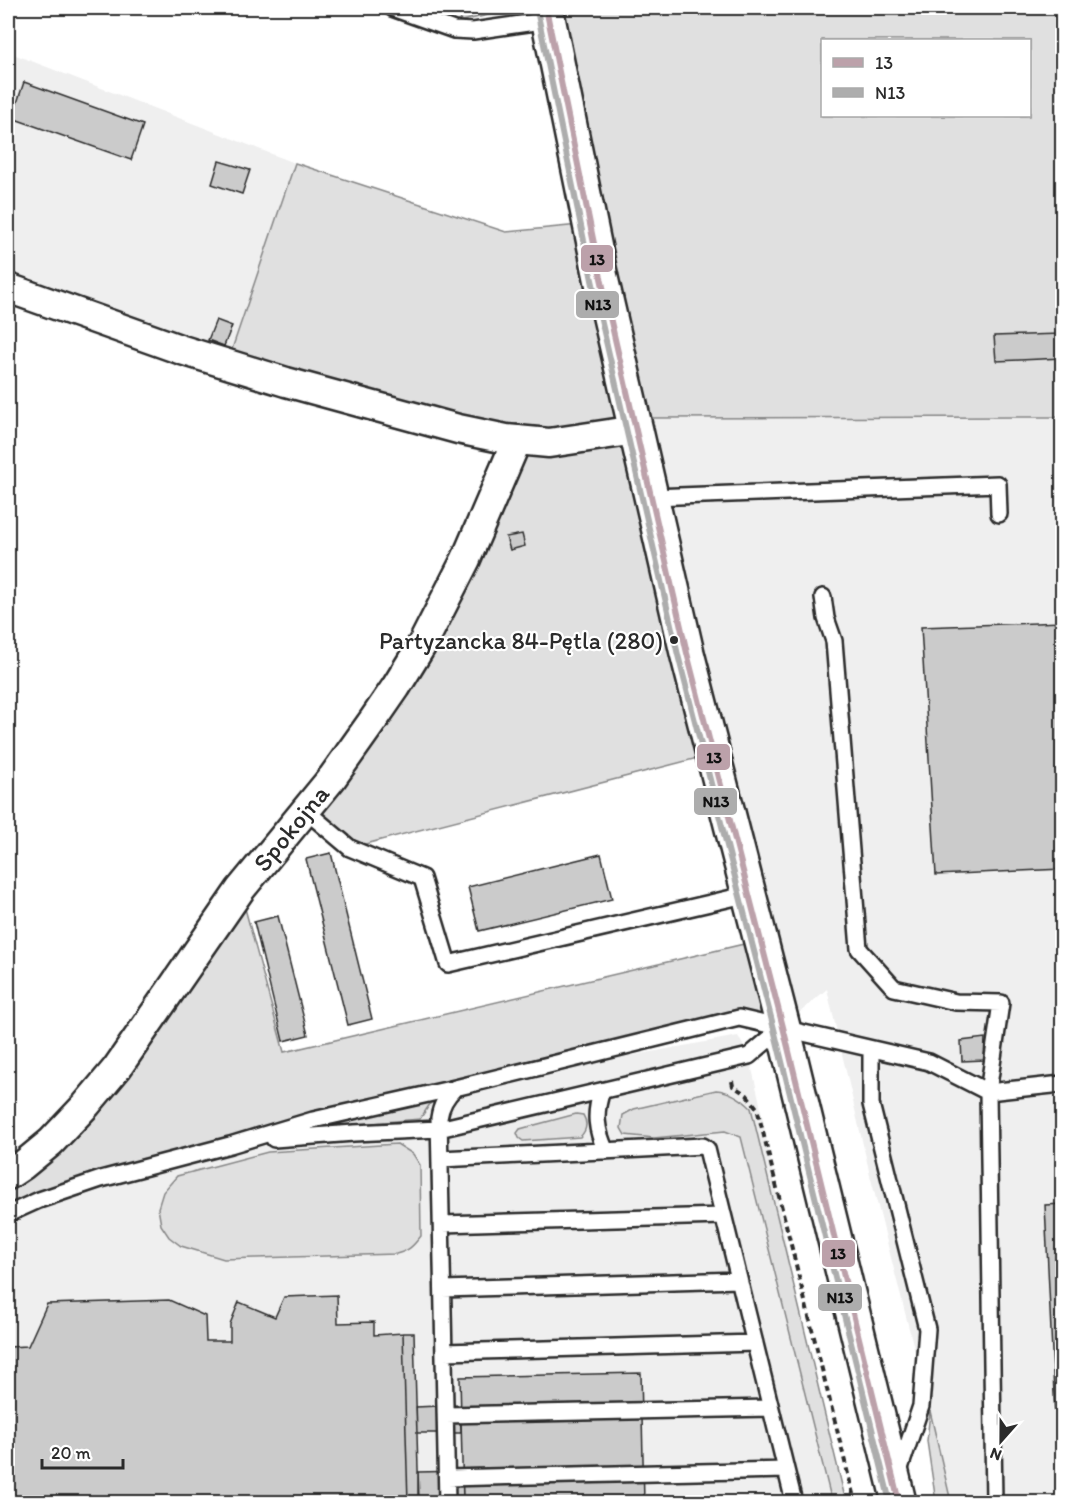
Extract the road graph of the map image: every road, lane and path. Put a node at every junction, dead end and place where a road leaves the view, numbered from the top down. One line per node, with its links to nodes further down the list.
1 (392, 8): 2 (lane)
2 (547, 14): 4 (main road)
3 (8, 288): 5 (street)
4 (636, 430): 5 (street); 6 (main road)
5 (517, 440): 9 (street, Spokojna)
6 (652, 496): 7 (lane); 10 (main road)
7 (999, 514)
8 (823, 597): 17 (lane)
9 (305, 810): 10 (lane); 22 (street, Spokojna)
10 (749, 894): 11 (main road)
11 (783, 1027): 12 (lane); 15 (lane); 16 (lane); 34 (main road)
12 (871, 1049): 17 (lane); 34 (lane)
13 (730, 1074): 37 (path)
14 (1062, 1084): 17 (lane)
15 (455, 1088): 18 (lane); 19 (lane)
16 (602, 1091): 18 (lane); 20 (lane)
17 (988, 1092): 38 (lane)
18 (440, 1130): 19 (lane); 21 (lane)
19 (230, 1145): 23 (lane)
20 (606, 1151): 21 (lane); 24 (lane)
21 (440, 1159): 25 (lane)
22 (8, 1175)
23 (8, 1214)
24 (723, 1216): 25 (lane); 26 (lane)
25 (442, 1224): 27 (lane)
26 (739, 1280): 27 (lane); 28 (lane)
27 (443, 1289): 29 (lane)
28 (755, 1343): 29 (lane); 30 (lane)
29 (444, 1352): 31 (lane)
30 (770, 1408): 31 (lane); 32 (lane)
31 (446, 1415): 33 (lane)
32 (786, 1470): 33 (lane); 36 (lane)
33 (447, 1478): 35 (lane)
34 (897, 1494)
35 (447, 1503)
36 (794, 1503)
37 (855, 1503)
38 (994, 1503)

